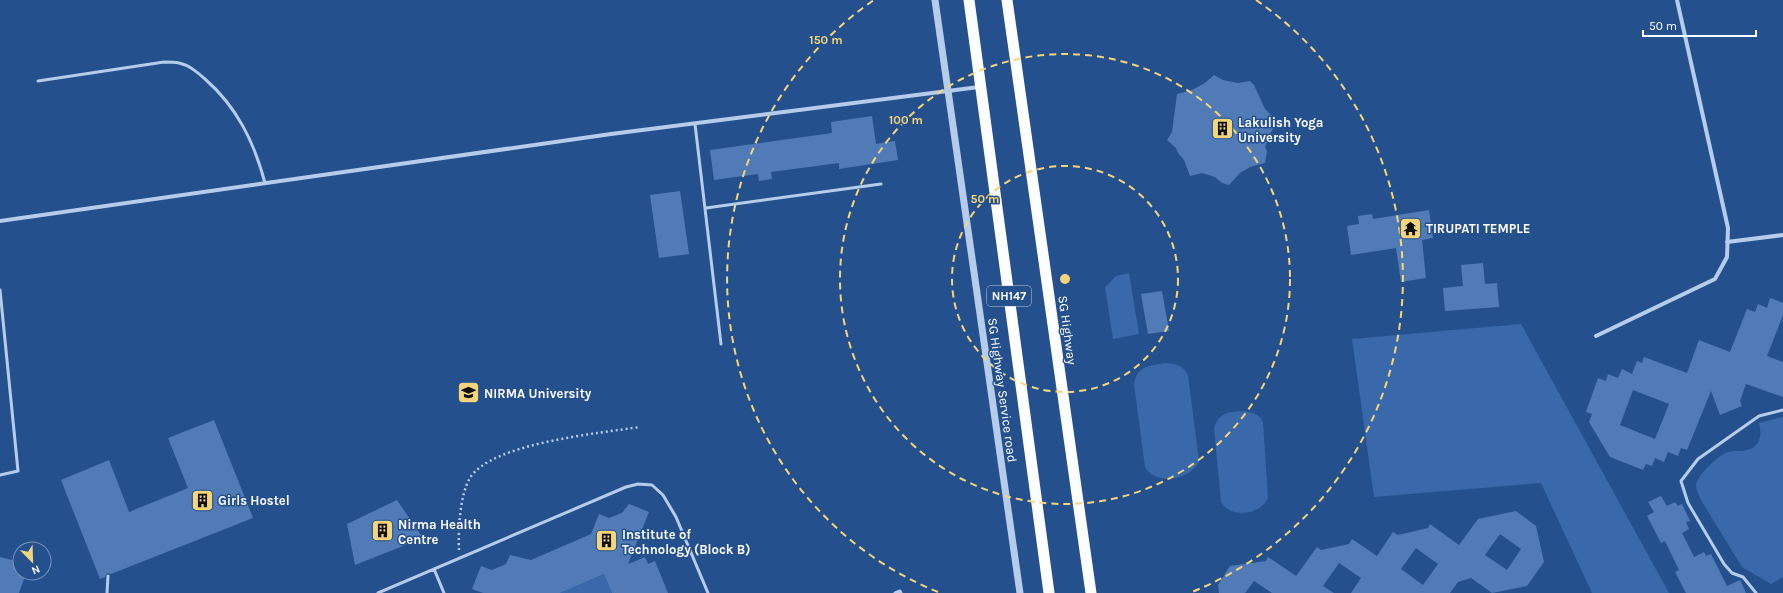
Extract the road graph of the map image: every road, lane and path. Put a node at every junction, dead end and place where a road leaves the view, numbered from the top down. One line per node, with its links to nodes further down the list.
1 (935, 0): 7 (street, SG Highway Service road)
2 (969, 0): 6 (highway, NH147)
3 (1007, 0): 32 (highway, SG Highway / NH147)
4 (1677, 0): 14 (street)
5 (38, 81): 9 (lane)
6 (979, 87): 7 (street); 31 (highway, NH147)
7 (948, 90): 8 (street); 30 (street, SG Highway Service road)
8 (695, 124): 9 (street); 11 (lane)
9 (266, 183): 12 (street)
10 (881, 184): 11 (lane)
11 (706, 208): 17 (lane)
12 (0, 221)
13 (1783, 234): 14 (street)
14 (1727, 242): 16 (street)
15 (0, 290): 20 (lane)
16 (1596, 336)
17 (721, 344)
18 (1783, 410): 33 (lane)
19 (640, 427): 21 (path)
20 (0, 475)
21 (459, 558): 22 (lane); 27 (lane)
22 (434, 569): 25 (lane); 26 (lane)
23 (108, 576): 24 (lane)
24 (107, 593)
25 (378, 593)
26 (444, 593)
27 (708, 593)
28 (895, 593): 29 (lane)
29 (901, 593)
30 (1020, 593)
31 (1049, 593)
32 (1091, 593)
33 (1756, 593)

